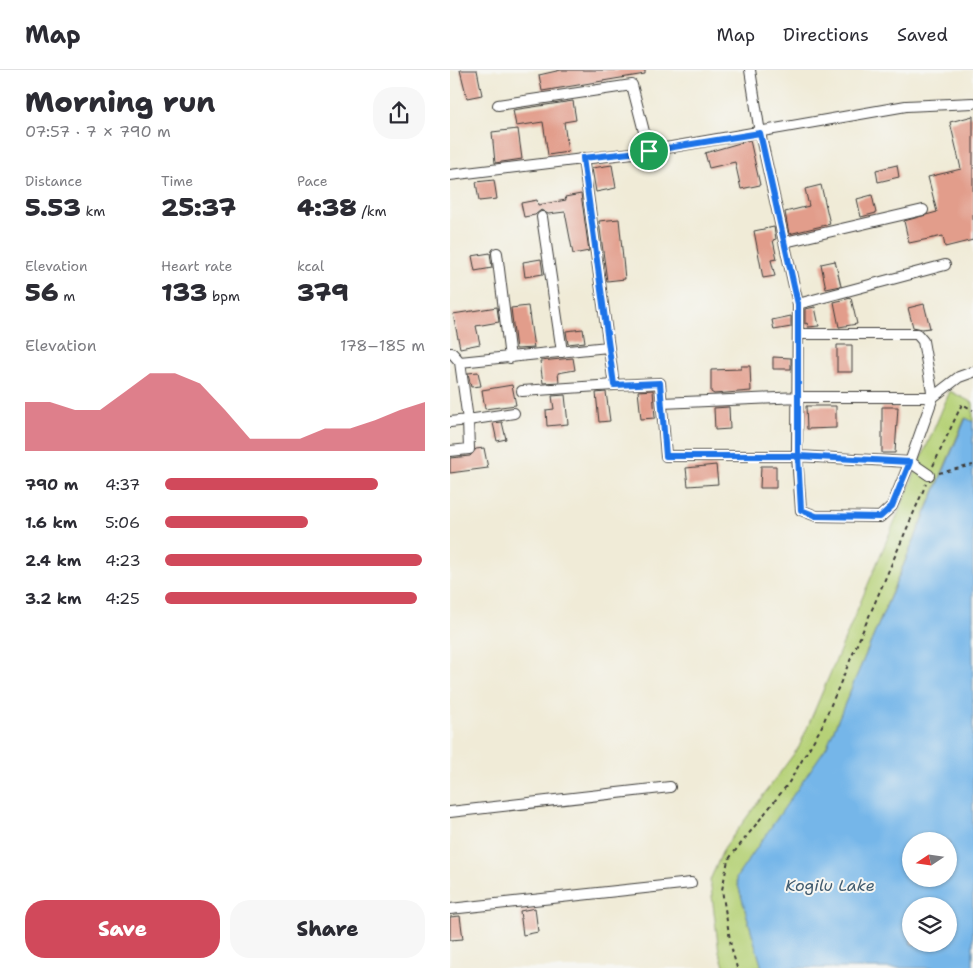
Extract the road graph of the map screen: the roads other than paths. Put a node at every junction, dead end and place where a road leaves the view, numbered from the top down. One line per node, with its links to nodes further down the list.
1 (750, 70): 4 (street)
2 (973, 103): 4 (street)
3 (498, 105): 5 (street)
4 (760, 133): 5 (street); 10 (street)
5 (649, 151): 6 (street)
6 (583, 158): 7 (street); 15 (street)
7 (450, 175)
8 (923, 210): 10 (street)
9 (542, 217): 16 (street)
10 (785, 242): 13 (street)
11 (497, 253): 18 (street)
12 (945, 264): 13 (street)
13 (798, 304): 14 (street)
14 (800, 334): 23 (street); 24 (street)
15 (608, 347): 16 (street); 21 (street)
16 (562, 352): 18 (street)
17 (450, 354): 19 (street)
18 (510, 358): 19 (street)
19 (460, 362): 27 (street)
20 (973, 372): 23 (street)
21 (614, 385): 22 (street); 25 (street)
22 (522, 391)
23 (933, 397): 24 (street); 31 (street)
24 (799, 398): 25 (street); 30 (street)
25 (662, 403): 30 (street)
26 (514, 413): 27 (street)
27 (468, 420): 28 (street); 29 (street)
28 (450, 422)
29 (450, 452)
30 (798, 456): 31 (street); 31 (street)
31 (910, 462): 32 (street)
32 (929, 475)
33 (670, 788): 34 (street)
34 (450, 812)
35 (691, 883): 36 (street)
36 (450, 909)

